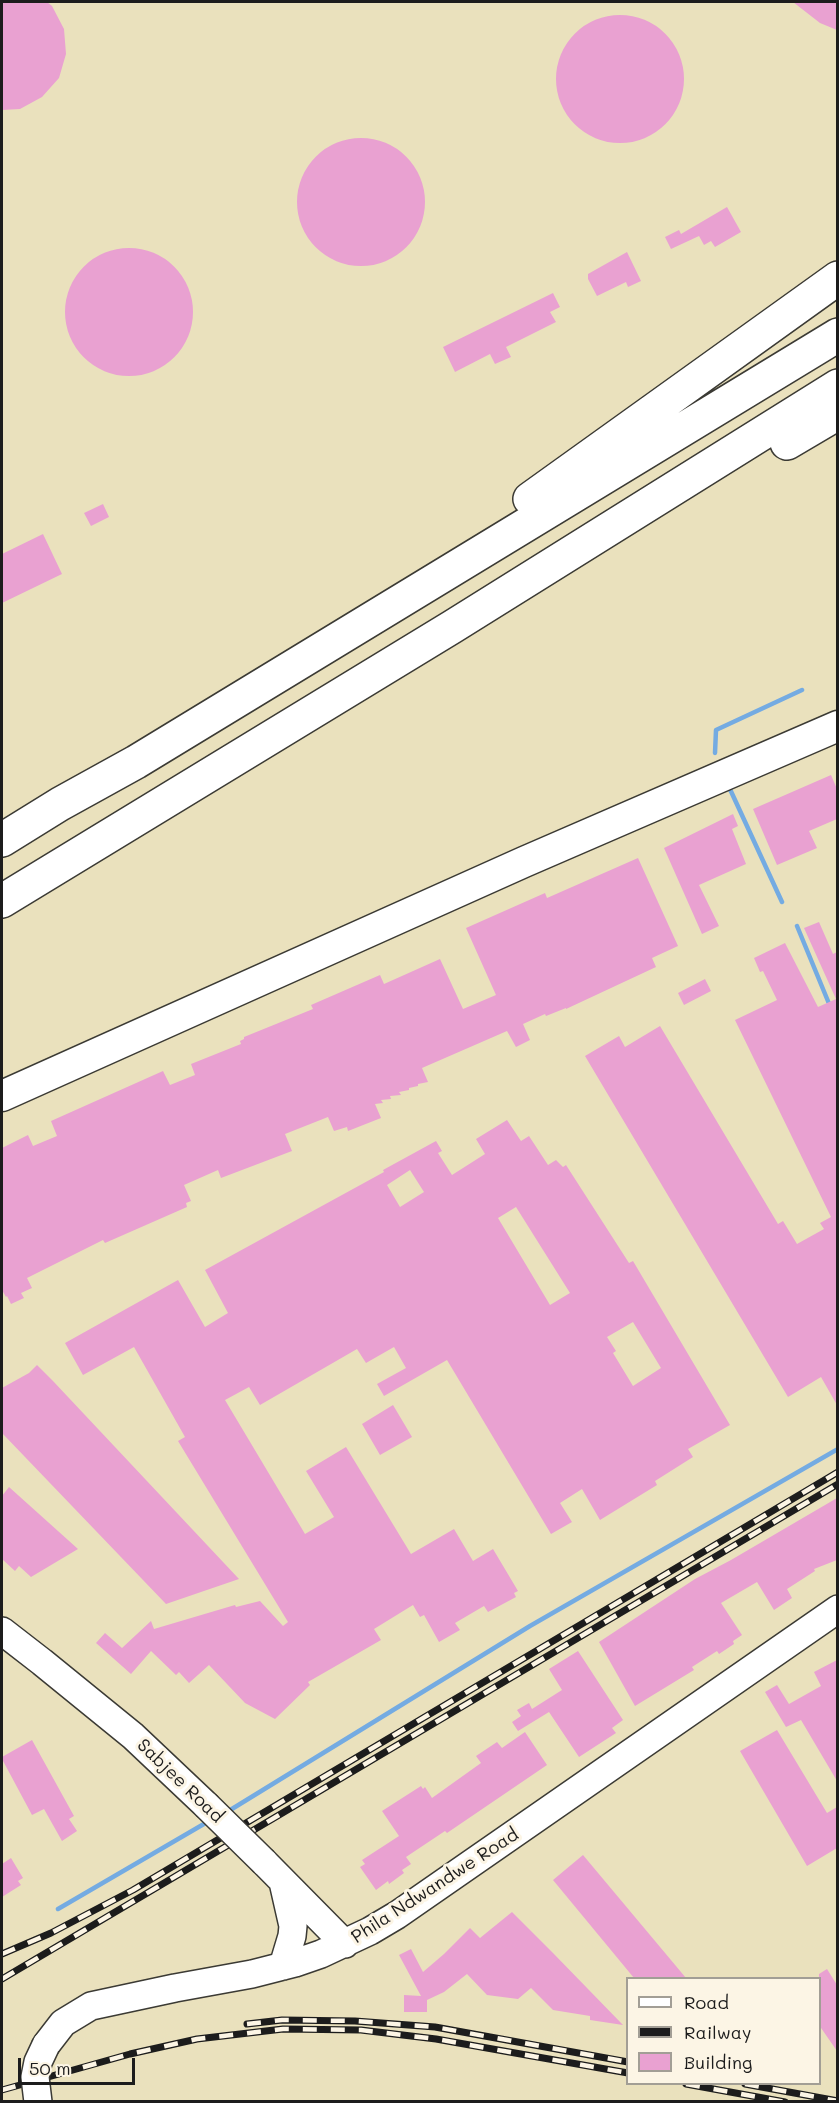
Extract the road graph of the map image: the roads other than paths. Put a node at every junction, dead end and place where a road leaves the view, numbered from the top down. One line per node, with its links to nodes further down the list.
1 (837, 278): 5 (highway)
2 (837, 334): 5 (highway)
3 (837, 386): 6 (highway)
4 (837, 413): 6 (highway)
5 (405, 599): 8 (highway)
6 (452, 627): 9 (highway)
7 (837, 726): 10 (main road)
8 (2, 840)
9 (2, 901)
10 (2, 1096)
11 (837, 1609): 14 (street, Phila Ndwandwe Road)
12 (2, 1631): 13 (street, Sabjee Road, bridge)
13 (273, 1872): 14 (street, Sabjee Road); 15 (street)
14 (345, 1944): 15 (street, Phila Ndwandwe Road)
15 (283, 1966): 16 (street, Phila Ndwandwe Road, bridge)
16 (38, 2102)

